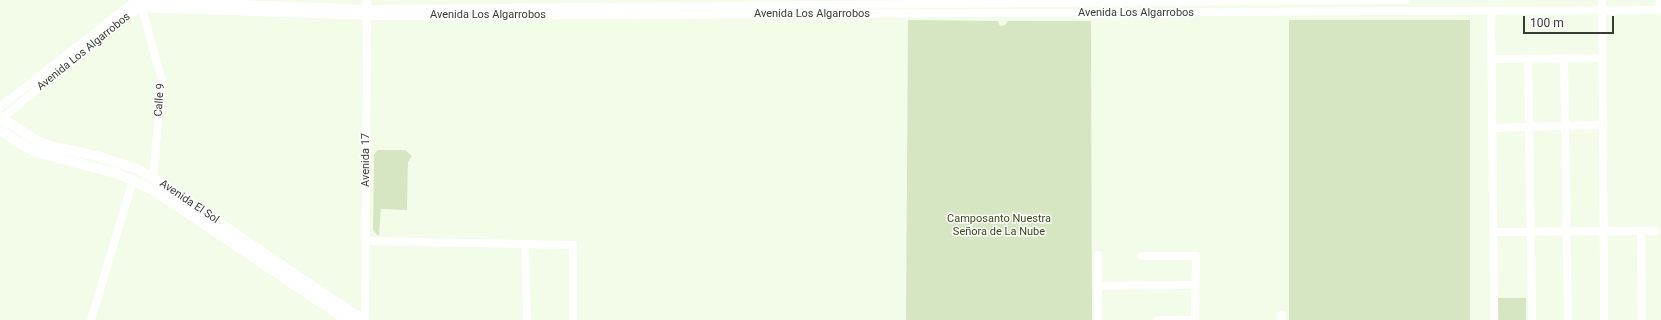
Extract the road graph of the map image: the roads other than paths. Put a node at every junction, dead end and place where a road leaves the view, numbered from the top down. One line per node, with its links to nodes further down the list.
1 (367, 0): 20 (street, Avenida 17)
2 (1405, 0): 12 (street, Avenida Los Algarrobos)
3 (1602, 0): 19 (street)
4 (1660, 0): 17 (street)
5 (946, 1): 6 (street, Avenida Los Algarrobos); 14 (street, Avenida Los Algarrobos); 27 (street)
6 (1011, 1): 7 (street, Avenida Los Algarrobos); 23 (street)
7 (1056, 1): 8 (street, Avenida Los Algarrobos)
8 (1090, 1): 9 (street, Avenida Los Algarrobos); 24 (street)
9 (1125, 1): 10 (street, Avenida Los Algarrobos)
10 (1158, 1): 11 (street, Avenida Los Algarrobos); 25 (street)
11 (1229, 1): 12 (street, Avenida Los Algarrobos); 21 (street)
12 (1279, 1): 22 (street)
13 (141, 3): 20 (street, Avenida Los Algarrobos); 32 (street, Avenida Los Algarrobos); 33 (street, Avenida Los Algarrobos); 39 (street, Calle 9)
14 (738, 3): 15 (street, Avenida Los Algarrobos); 26 (street)
15 (554, 7): 16 (street, Avenida Los Algarrobos); 26 (street, Avenida Los Algarrobos)
16 (450, 8): 20 (street, Avenida Los Algarrobos)
17 (1660, 10): 19 (street, Avenida Los Algarrobos)
18 (1491, 11): 19 (street, Avenida Los Algarrobos); 22 (street, Avenida Los Algarrobos); 30 (street)
19 (1602, 11): 29 (street)
20 (367, 12): 47 (street, Avenida 17)
21 (1229, 12): 22 (street, Avenida Los Algarrobos); 25 (street, Avenida Los Algarrobos)
22 (1279, 12)
23 (1011, 13): 24 (street, Avenida Los Algarrobos); 27 (street, Avenida Los Algarrobos)
24 (1089, 13): 25 (street, Avenida Los Algarrobos)
25 (1158, 13)
26 (738, 14): 27 (street, Avenida Los Algarrobos)
27 (947, 14)
28 (1564, 58): 29 (street); 31 (street); 35 (street)
29 (1602, 58): 34 (street)
30 (1491, 59): 31 (street); 37 (street)
31 (1528, 59): 36 (street)
32 (0, 107)
33 (1, 118): 39 (main road, Avenida El Sol)
34 (1602, 125): 35 (street); 46 (street)
35 (1565, 126): 36 (street); 45 (street)
36 (1529, 127): 37 (street); 44 (street)
37 (1492, 128): 43 (street)
38 (0, 130): 40 (main road, Avenida El Sol)
39 (153, 178): 55 (main road, Avenida El Sol)
40 (133, 180): 53 (street); 54 (main road, Avenida El Sol)
41 (1641, 231): 42 (street); 46 (street); 65 (street)
42 (1656, 231)
43 (1493, 232): 44 (street); 61 (street)
44 (1531, 232): 45 (street); 62 (street)
45 (1567, 232): 46 (street); 63 (street)
46 (1603, 232): 64 (street)
47 (366, 241): 48 (street); 55 (street, Avenida 17)
48 (525, 245): 56 (street); 57 (street)
49 (1098, 255): 52 (street)
50 (1142, 256): 51 (street)
51 (1196, 285): 52 (street); 60 (street)
52 (1098, 286): 58 (street)
53 (91, 320)
54 (347, 320)
55 (364, 320)
56 (527, 320)
57 (573, 320)
58 (1098, 320)
59 (1158, 320): 60 (street)
60 (1196, 320)
61 (1494, 320)
62 (1532, 320)
63 (1568, 320)
64 (1604, 320)
65 (1642, 320)

